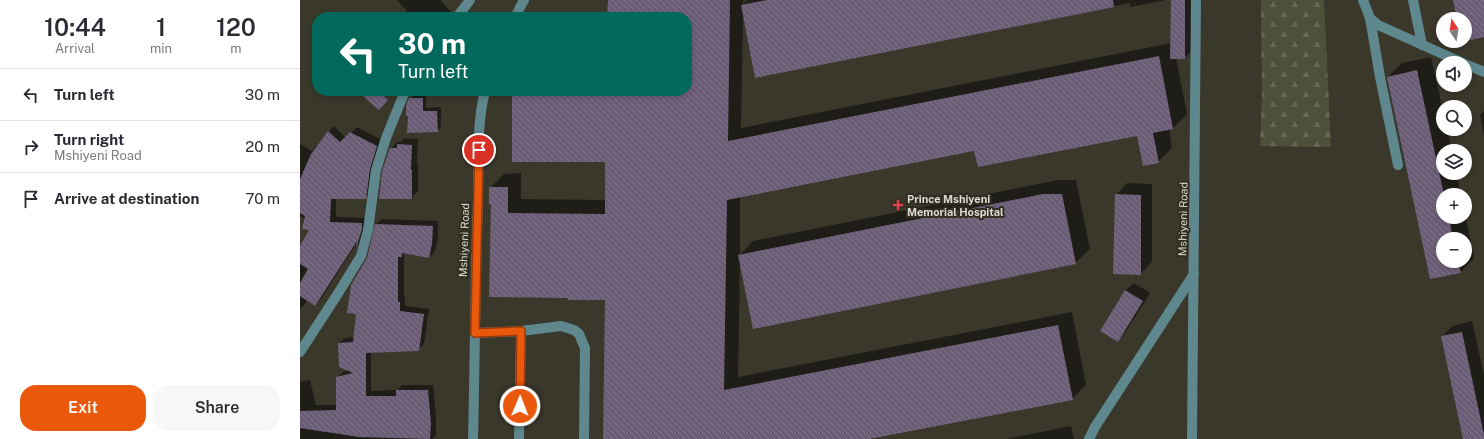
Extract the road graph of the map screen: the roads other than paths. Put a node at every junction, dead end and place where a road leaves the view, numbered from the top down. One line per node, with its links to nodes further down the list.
1 (470, 0): 6 (street)
2 (524, 0): 7 (street)
3 (1196, 0): 16 (street, Mshiyeni Road)
4 (1363, 0): 8 (street)
5 (1413, 0): 9 (street)
6 (461, 12)
7 (518, 12)
8 (1370, 18): 9 (street); 15 (street)
9 (1422, 45): 10 (street)
10 (1446, 56)
11 (1472, 67): 12 (street)
12 (1484, 72)
13 (403, 96): 19 (street)
14 (484, 96): 18 (street, Mshiyeni Road)
15 (1398, 165)
16 (1194, 274): 23 (street); 24 (street, Mshiyeni Road)
17 (521, 331): 18 (street); 21 (street); 22 (street)
18 (475, 333): 20 (street, Mshiyeni Road)
19 (300, 352)
20 (474, 439)
21 (519, 439)
22 (584, 439)
23 (1089, 439)
24 (1192, 439)

